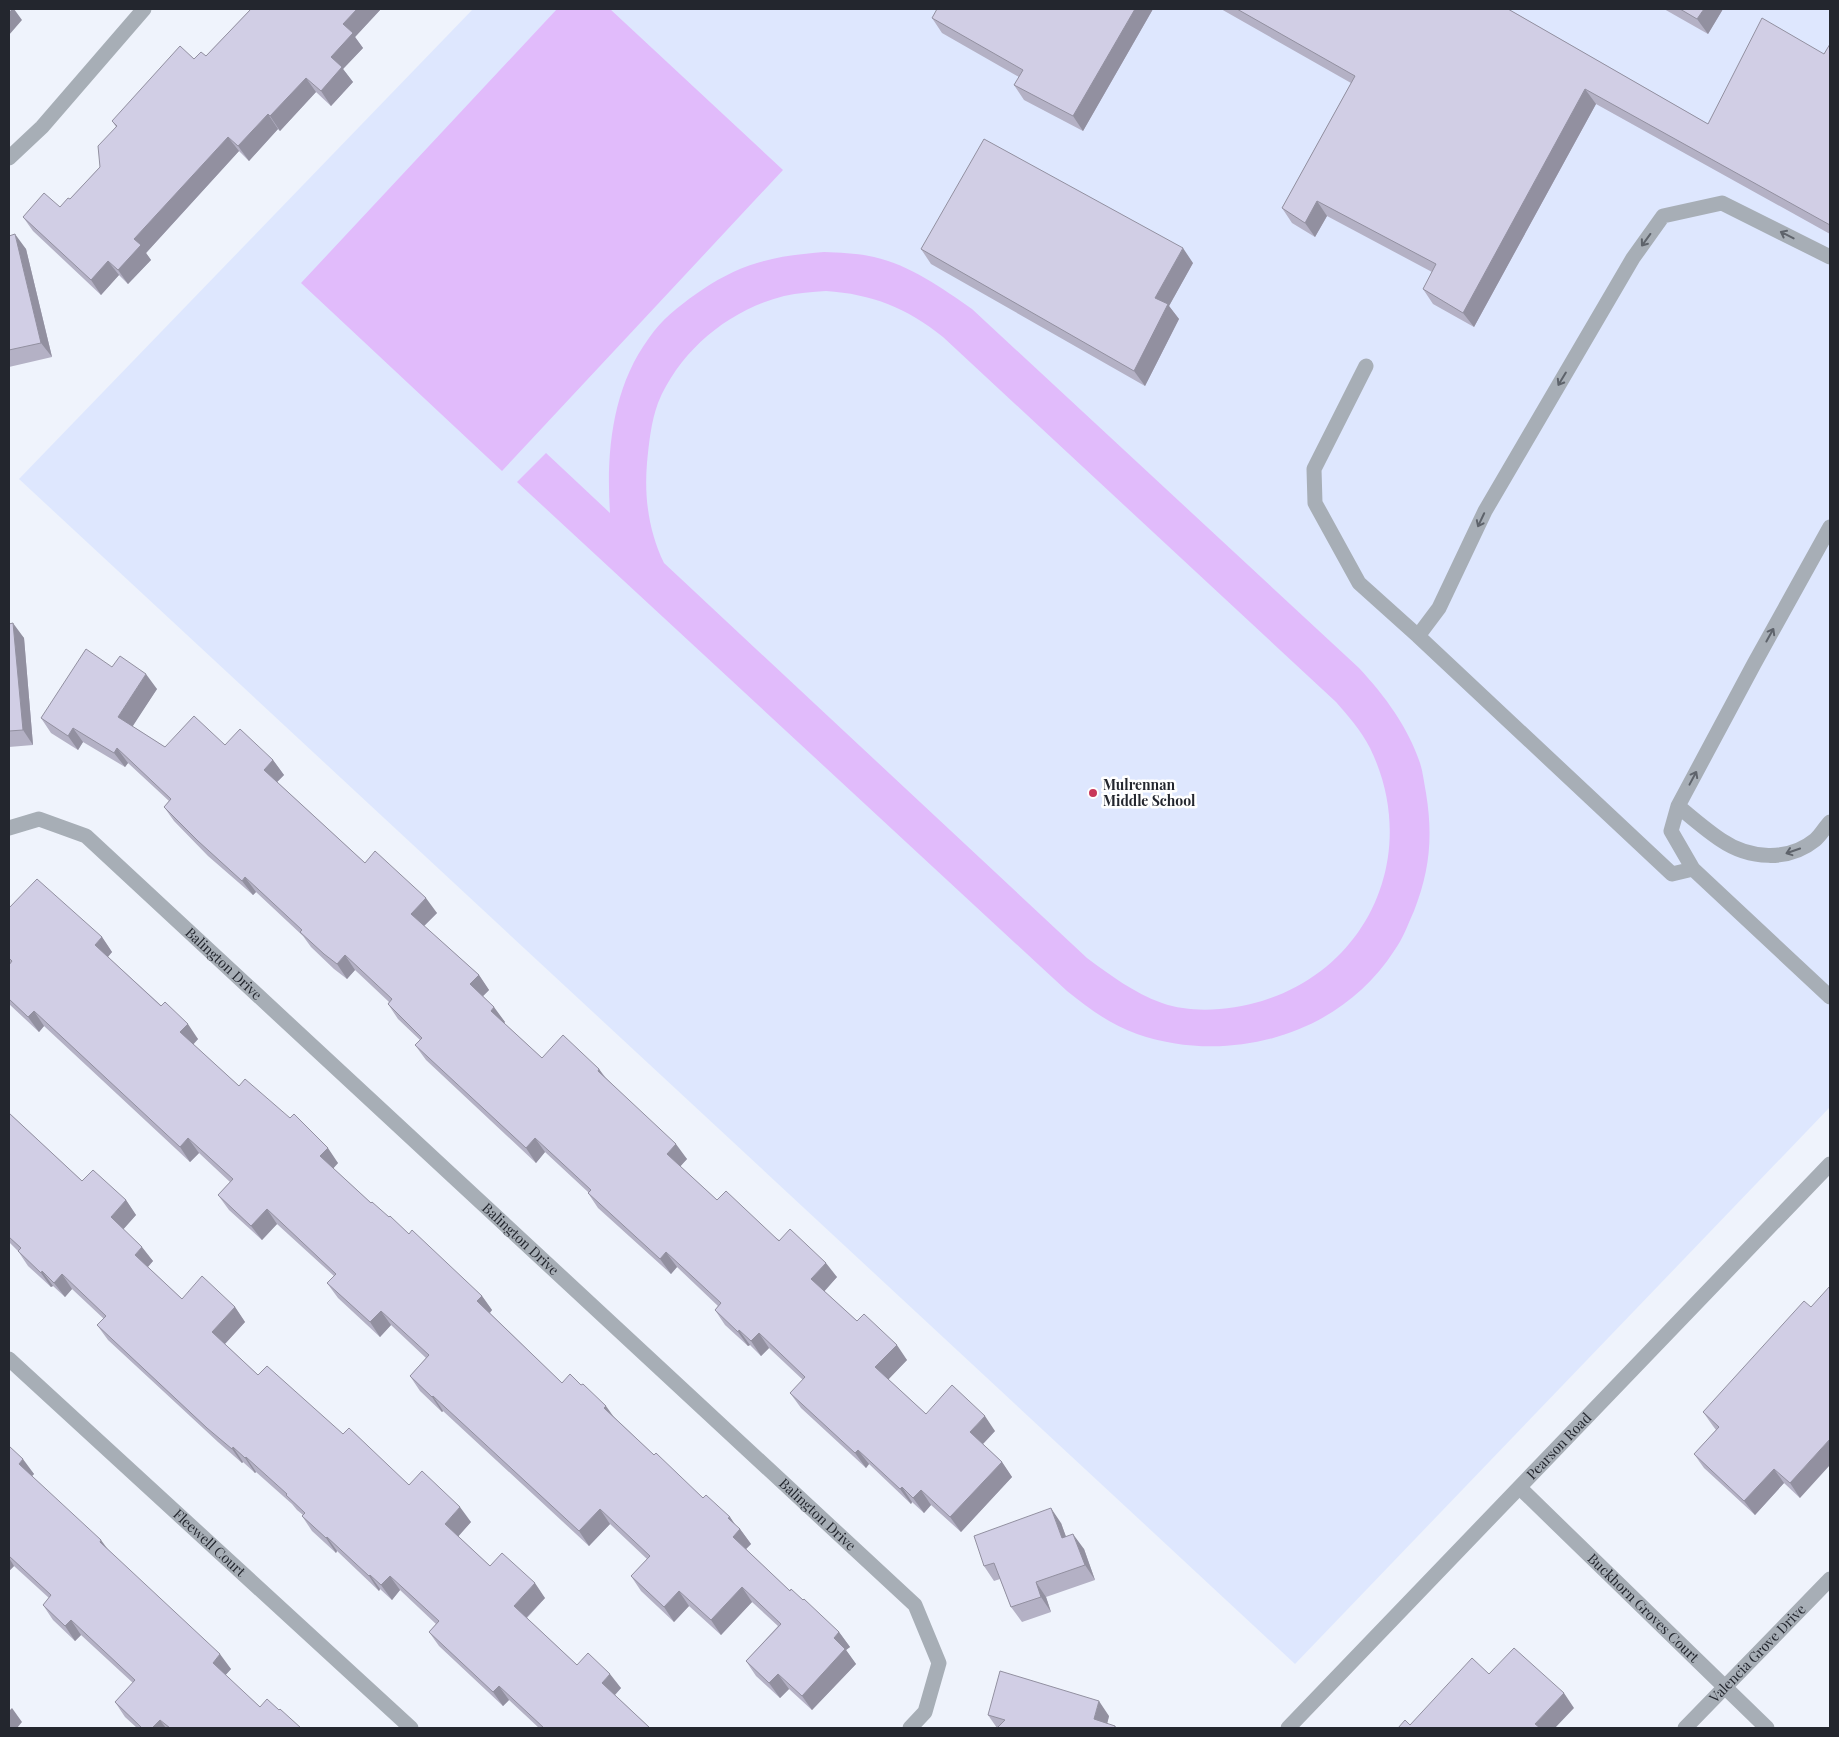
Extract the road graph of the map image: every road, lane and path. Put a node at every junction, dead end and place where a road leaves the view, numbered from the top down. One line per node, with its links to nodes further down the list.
1 (144, 9): 2 (street)
2 (9, 158)
3 (1830, 257): 6 (street, one-way to 6)
4 (1366, 366): 6 (street)
5 (1830, 527): 7 (street, one-way to 5)
6 (1418, 636): 10 (street)
7 (1678, 806): 8 (street, one-way to 7); 10 (street)
8 (1830, 822)
9 (9, 828): 18 (street, Balington Drive)
10 (1693, 869): 11 (street)
11 (1830, 997)
12 (1830, 1164): 14 (street, Pearson Road)
13 (9, 1359): 17 (street, Fleewell Court)
14 (1520, 1488): 16 (street, Buckhorn Groves Court); 19 (street, Pearson Road)
15 (1830, 1580): 16 (street, Valencia Grove Drive)
16 (1724, 1688): 20 (street, Valencia Grove Drive); 21 (street, Buckhorn Groves Court)
17 (411, 1728)
18 (910, 1728)
19 (1288, 1728)
20 (1685, 1728)
21 (1767, 1728)

